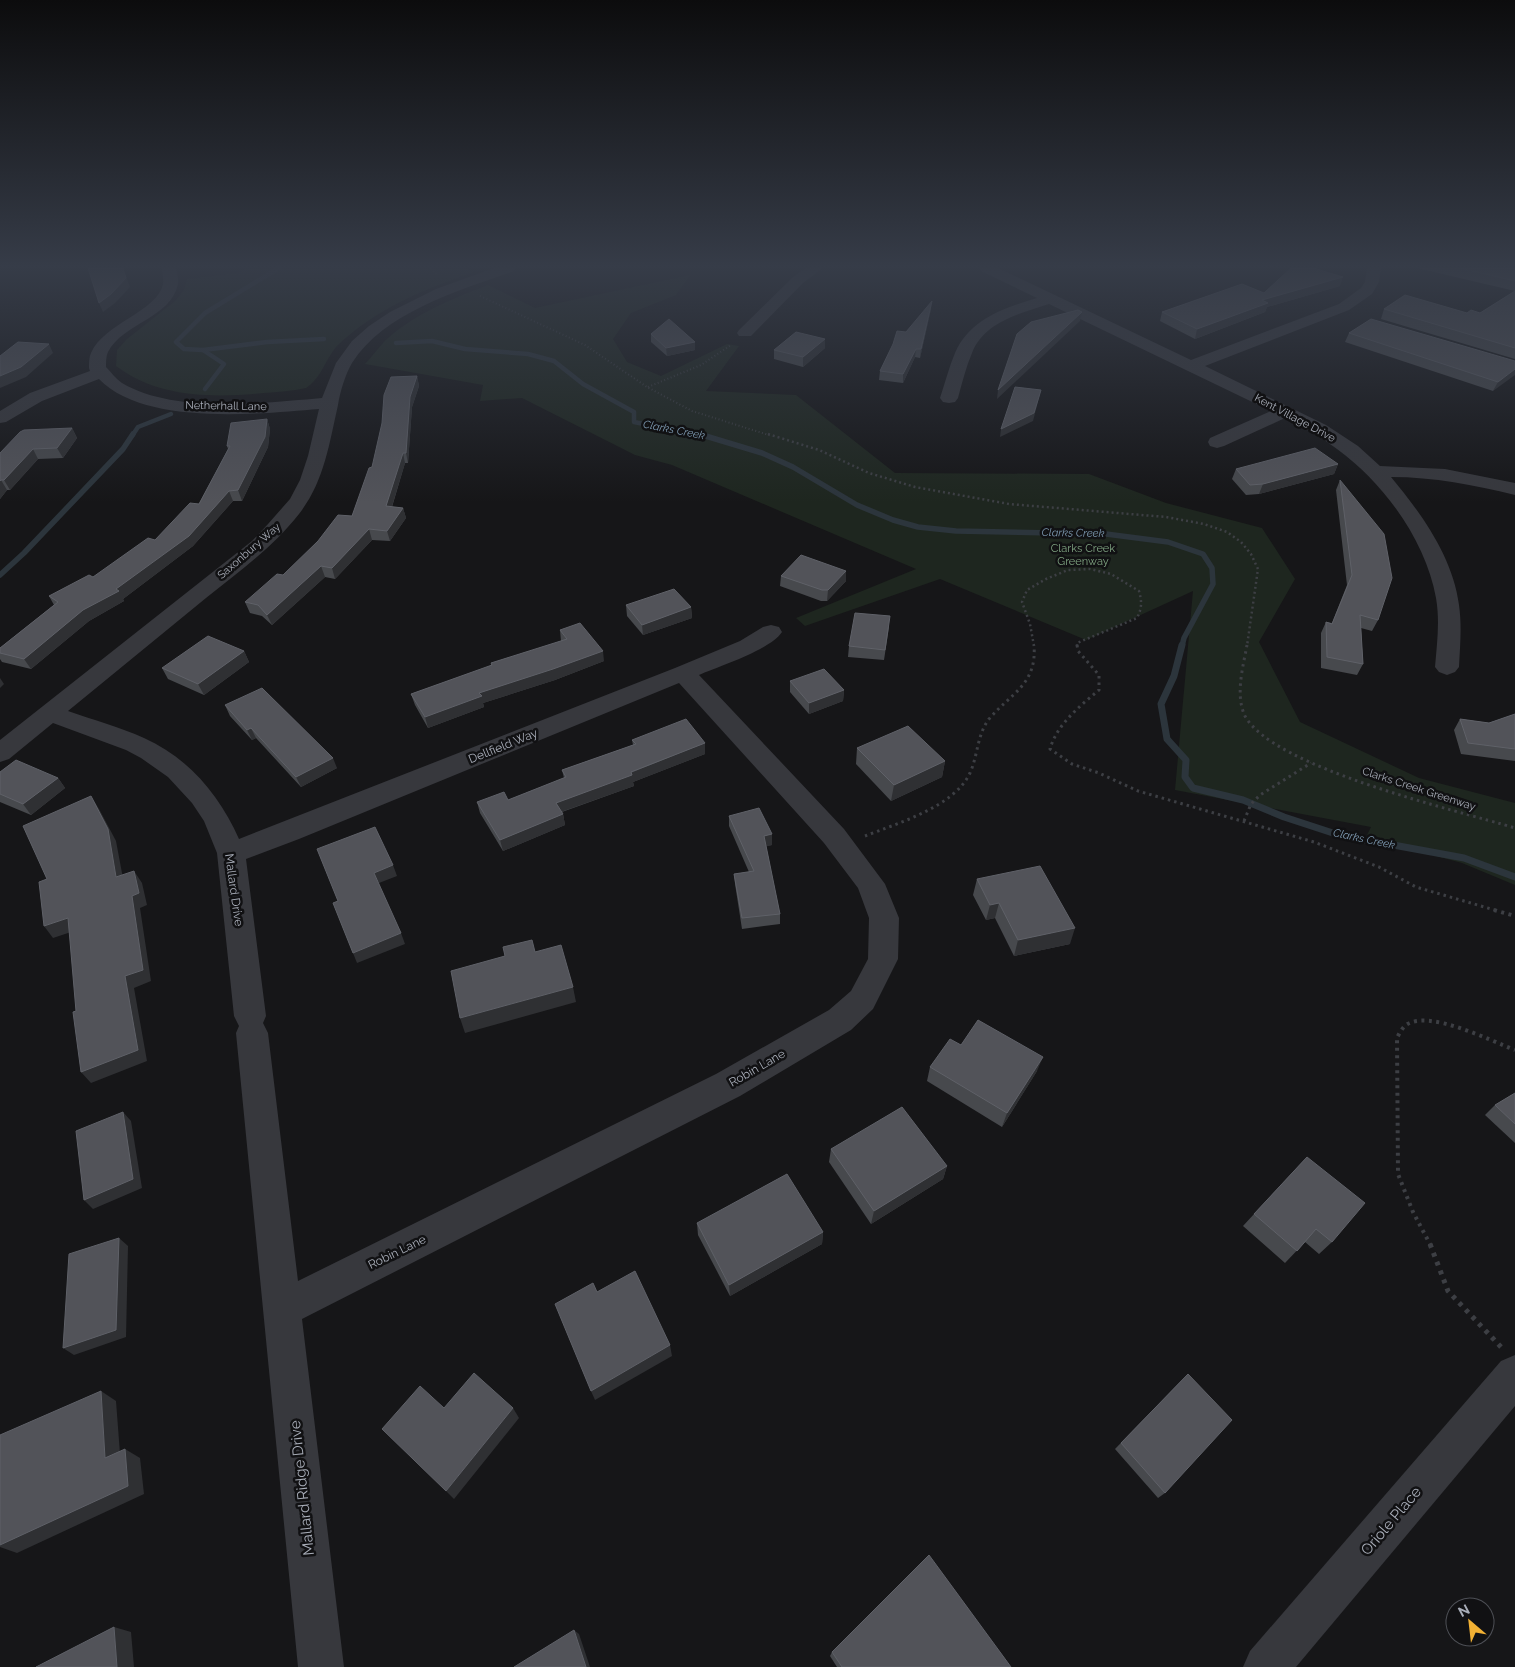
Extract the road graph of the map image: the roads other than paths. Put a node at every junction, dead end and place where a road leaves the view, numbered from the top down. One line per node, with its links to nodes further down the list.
1 (103, 346): 7 (street)
2 (358, 346): 9 (street, Saxonbury Way)
3 (967, 346): 8 (street)
4 (1148, 346): 6 (street, Kent Village Drive)
5 (1243, 346): 6 (street)
6 (1190, 366): 10 (street, Kent Village Drive)
7 (100, 373): 9 (street, Netherhall Lane); 11 (street)
8 (949, 398)
9 (330, 403): 18 (street, Saxonbury Way)
10 (1286, 411): 12 (street); 13 (street, Kent Village Drive)
11 (0, 418)
12 (1217, 442)
13 (1375, 472): 14 (street); 16 (street, Kent Village Drive)
14 (1515, 489)
15 (771, 632): 17 (street, Dellfield Way)
16 (1447, 667)
17 (683, 673): 20 (street, Dellfield Way); 21 (street, Robin Lane)
18 (50, 713): 19 (street, Saxonbury Way); 20 (street, Mallard Drive)
19 (0, 753)
20 (231, 853): 21 (street, Mallard Drive)
21 (284, 1308): 23 (street, Mallard Ridge Drive)
22 (1512, 1365): 24 (street, Oriole Place)
23 (321, 1667)
24 (1266, 1667)

